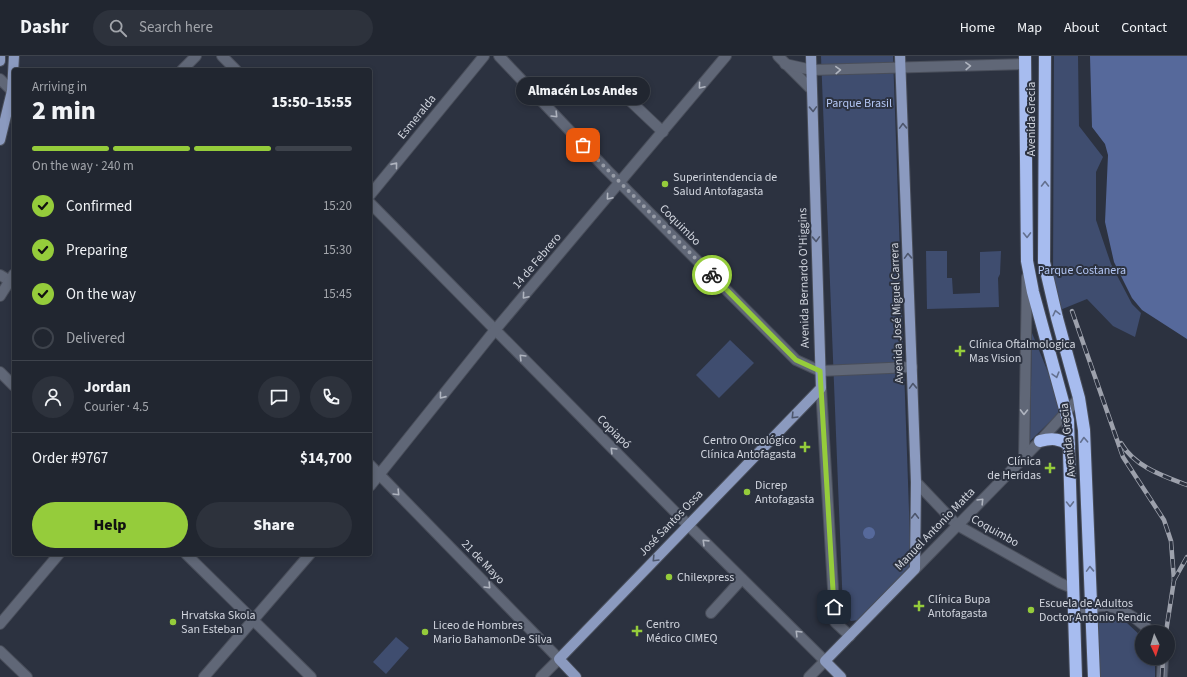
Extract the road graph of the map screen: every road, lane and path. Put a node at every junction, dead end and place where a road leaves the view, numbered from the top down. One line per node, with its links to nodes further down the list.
1 (0, 56): 13 (main road)
2 (14, 56): 15 (main road)
3 (196, 56): 16 (street)
4 (222, 56): 17 (street)
5 (484, 56): 28 (street, Esmeralda, one-way to 5)
6 (499, 56): 27 (street, Coquimbo, one-way to 27)
7 (726, 56): 25 (street, 14 de Febrero, one-way to 25)
8 (778, 56): 14 (street)
9 (811, 56): 19 (main road, Avenida Bernardo O'Higgins)
10 (900, 56): 18 (main road, Avenida José Miguel Carrera)
11 (1045, 56): 40 (highway, Avenida Grecia, one-way to 11)
12 (1025, 60): 18 (street, one-way to 12); 30 (highway, Avenida Grecia, one-way to 30)
13 (0, 61)
14 (785, 64): 19 (street); 21 (street)
15 (14, 68)
16 (184, 68)
17 (234, 68)
18 (900, 68): 19 (street, one-way to 18); 35 (main road, Avenida José Miguel Carrera, one-way to 18)
19 (812, 70): 21 (main road, Avenida Bernardo O'Higgins)
20 (0, 79): 22 (street)
21 (812, 90): 36 (main road, Avenida Bernardo O'Higgins, one-way to 36)
22 (12, 91)
23 (12, 96): 26 (main road)
24 (626, 97): 25 (street)
25 (663, 132): 27 (street, 14 de Febrero)
26 (0, 140)
27 (621, 183): 34 (street, 14 de Febrero, one-way to 34); 36 (street, Coquimbo)
28 (372, 193)
29 (372, 205): 34 (street, Copiapó)
30 (1027, 261): 41 (highway, Avenida Grecia, one-way to 41); 44 (street, Avenida Grecia, one-way to 44)
31 (0, 275): 32 (street)
32 (12, 277): 33 (street)
33 (0, 296)
34 (495, 330): 46 (street, 14 de Febrero, one-way to 46); 49 (street, Copiapó, one-way to 34)
35 (912, 368): 36 (street, Coquimbo); 47 (main road, Avenida José Miguel Carrera, one-way to 35)
36 (820, 371): 39 (main road, Avenida Bernardo O'Higgins)
37 (0, 372): 38 (street)
38 (12, 384)
39 (821, 388): 49 (main road, José Santos Ossa, one-way to 49); 63 (street, Avenida Bernardo O'Higgins)
40 (1079, 398): 41 (street, Manuel Antonio Matta); 57 (highway, Avenida Grecia, one-way to 40)
41 (1067, 412): 42 (street, Manuel Antonio Matta); 43 (highway, Avenida Grecia)
42 (1040, 441): 43 (highway); 44 (street, Manuel Antonio Matta)
43 (1069, 445): 56 (highway, Avenida Grecia, one-way to 56)
44 (1024, 457): 50 (street, Manuel Antonio Matta, one-way to 44)
45 (372, 467): 46 (street, 21 de Mayo)
46 (380, 474): 48 (street, 14 de Febrero); 65 (street, 21 de Mayo, one-way to 65)
47 (916, 482): 50 (street, Coquimbo); 54 (main road, Avenida José Miguel Carrera, one-way to 47)
48 (372, 484)
49 (688, 525): 55 (street, Copiapó, one-way to 49); 65 (main road, José Santos Ossa, one-way to 65)
50 (957, 525): 54 (street, Manuel Antonio Matta); 56 (street, Coquimbo)
51 (57, 556): 61 (street)
52 (308, 556): 59 (street)
53 (197, 558): 59 (street)
54 (915, 569): 63 (main road, Manuel Antonio Matta)
55 (742, 579): 58 (street); 66 (street, Copiapó, one-way to 55)
56 (1072, 588): 60 (highway, Avenida Grecia)
57 (1091, 608): 60 (street); 62 (street); 76 (highway, Avenida Grecia)
58 (711, 613)
59 (253, 619): 70 (street); 71 (street)
60 (1074, 621): 68 (highway, Avenida Grecia)
61 (0, 624)
62 (1142, 625)
63 (850, 636): 66 (main road, Manuel Antonio Matta)
64 (0, 651): 69 (street)
65 (558, 658): 72 (street, José Santos Ossa); 73 (main road, 21 de Mayo)
66 (825, 661): 74 (street, Manuel Antonio Matta); 75 (main road, Copiapó)
67 (1163, 665): 77 (street)
68 (1075, 676)
69 (27, 677)
70 (204, 677)
71 (311, 677)
72 (540, 677)
73 (576, 677)
74 (809, 677)
75 (841, 677)
76 (1094, 677)
77 (1162, 677)

